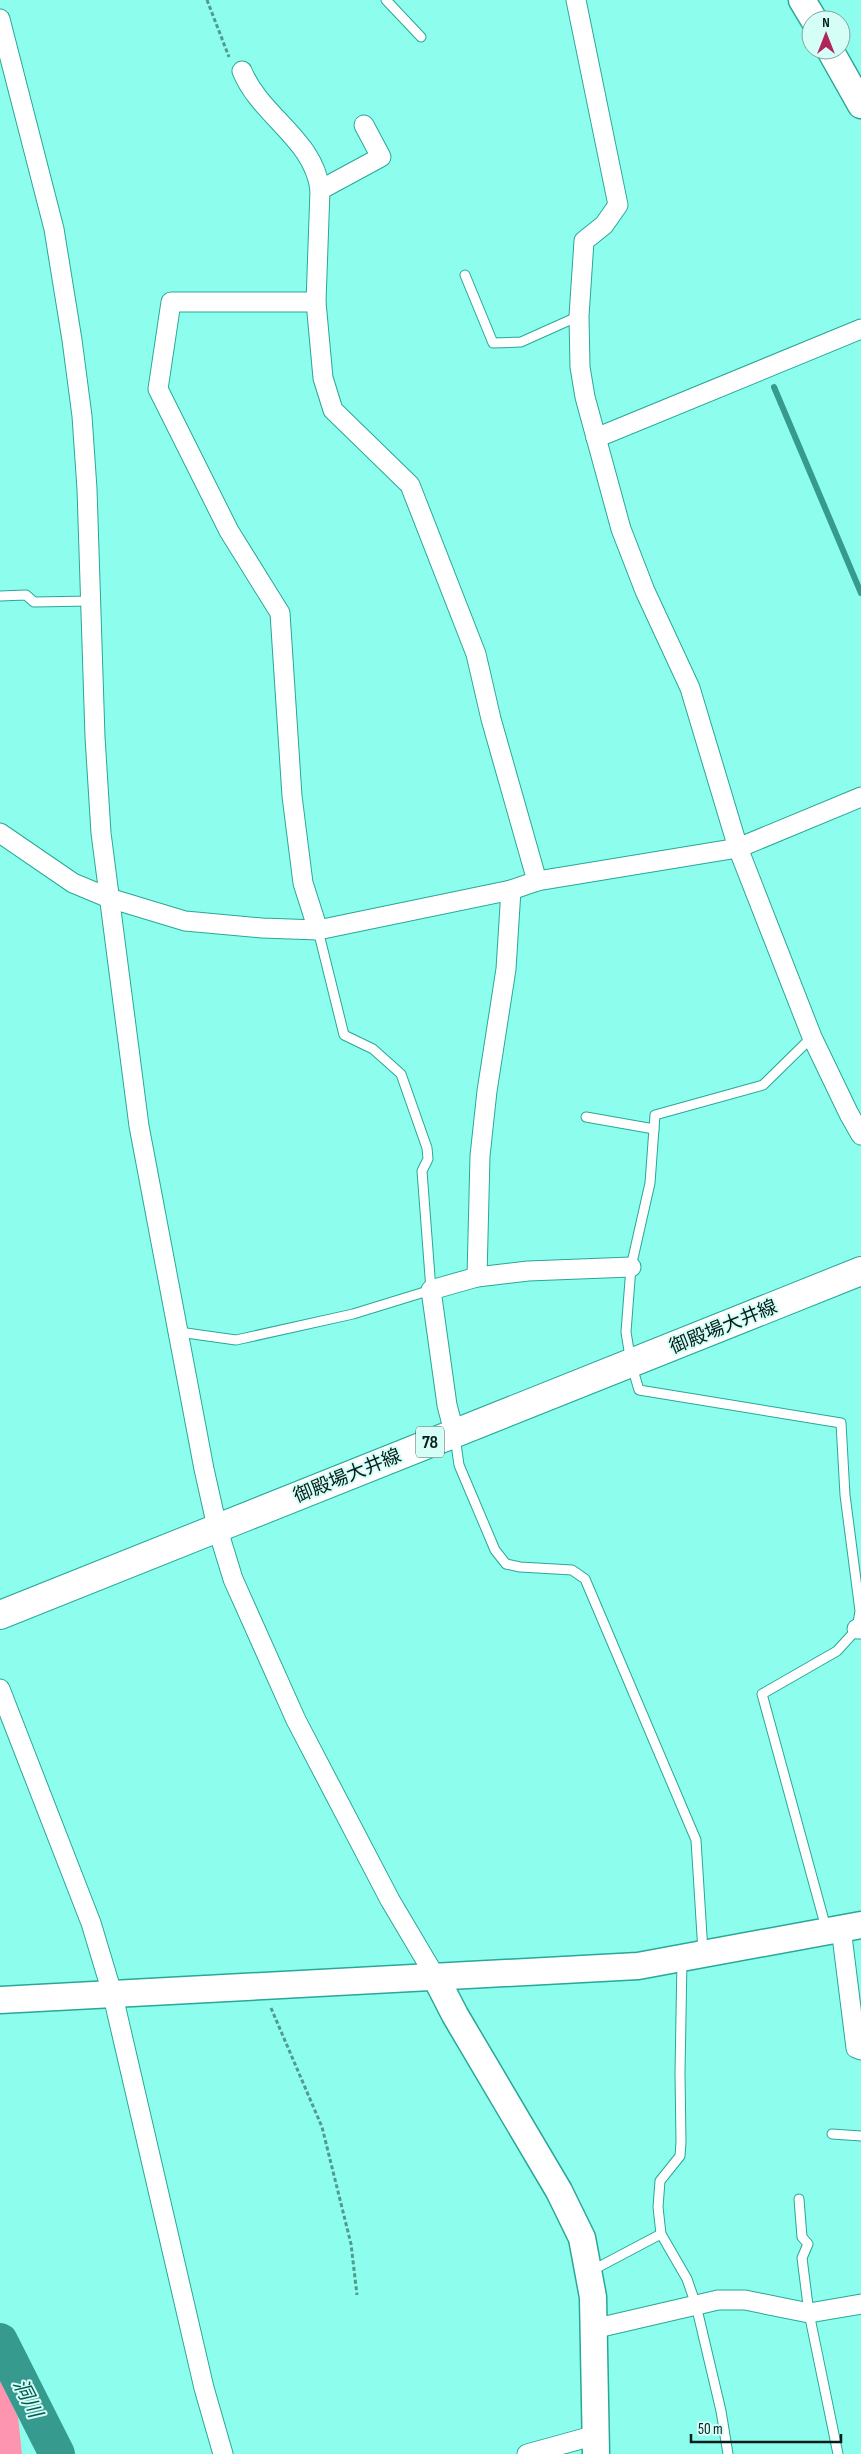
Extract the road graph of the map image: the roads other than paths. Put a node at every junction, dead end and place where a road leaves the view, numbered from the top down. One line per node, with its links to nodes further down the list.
1 (386, 0): 4 (lane)
2 (576, 0): 12 (street)
3 (0, 19): 16 (street)
4 (421, 37)
5 (836, 60): 7 (street)
6 (242, 71): 9 (street)
7 (861, 105)
8 (364, 125): 9 (street)
9 (320, 190): 11 (street)
10 (465, 275): 12 (lane)
11 (316, 302): 20 (street); 23 (street)
12 (579, 316): 14 (street)
13 (861, 329): 14 (street)
14 (596, 438): 19 (street)
15 (0, 596): 16 (lane)
16 (91, 601): 22 (street)
17 (861, 797): 19 (street)
18 (0, 833): 22 (street)
19 (738, 848): 20 (street); 24 (street)
20 (537, 881): 21 (street)
21 (511, 890): 23 (street); 30 (street)
22 (109, 898): 23 (street); 32 (street)
23 (318, 930): 31 (lane)
24 (812, 1037): 26 (lane); 27 (street)
25 (586, 1117): 26 (lane)
26 (654, 1129): 28 (lane)
27 (861, 1135)
28 (631, 1267): 30 (street); 33 (lane)
29 (861, 1271): 33 (main road, 御殿場大井線 / 78)
30 (477, 1277): 31 (street)
31 (431, 1290): 32 (lane); 34 (street)
32 (179, 1332): 35 (street)
33 (631, 1362): 34 (main road, 御殿場大井線 / 78); 37 (lane)
34 (454, 1432): 35 (main road, 御殿場大井線 / 78); 40 (lane)
35 (217, 1527): 36 (main road, 御殿場大井線 / 78); 41 (street)
36 (0, 1615)
37 (859, 1629): 39 (lane)
38 (0, 1689): 42 (street)
39 (843, 1928): 40 (street); 44 (street)
40 (693, 1954): 41 (street); 48 (lane)
41 (434, 1976): 42 (street); 49 (street)
42 (113, 1996): 43 (street); 55 (street)
43 (0, 2000)
44 (861, 2050)
45 (832, 2134): 46 (lane)
46 (861, 2136)
47 (800, 2199): 52 (lane)
48 (661, 2234): 49 (lane); 51 (lane)
49 (590, 2272): 53 (street)
50 (861, 2304): 52 (street)
51 (696, 2305): 52 (street); 53 (street); 57 (lane)
52 (809, 2313): 58 (lane)
53 (592, 2329): 54 (street)
54 (596, 2445): 56 (street)
55 (223, 2454)
56 (528, 2454)
57 (728, 2454)
58 (838, 2454)

